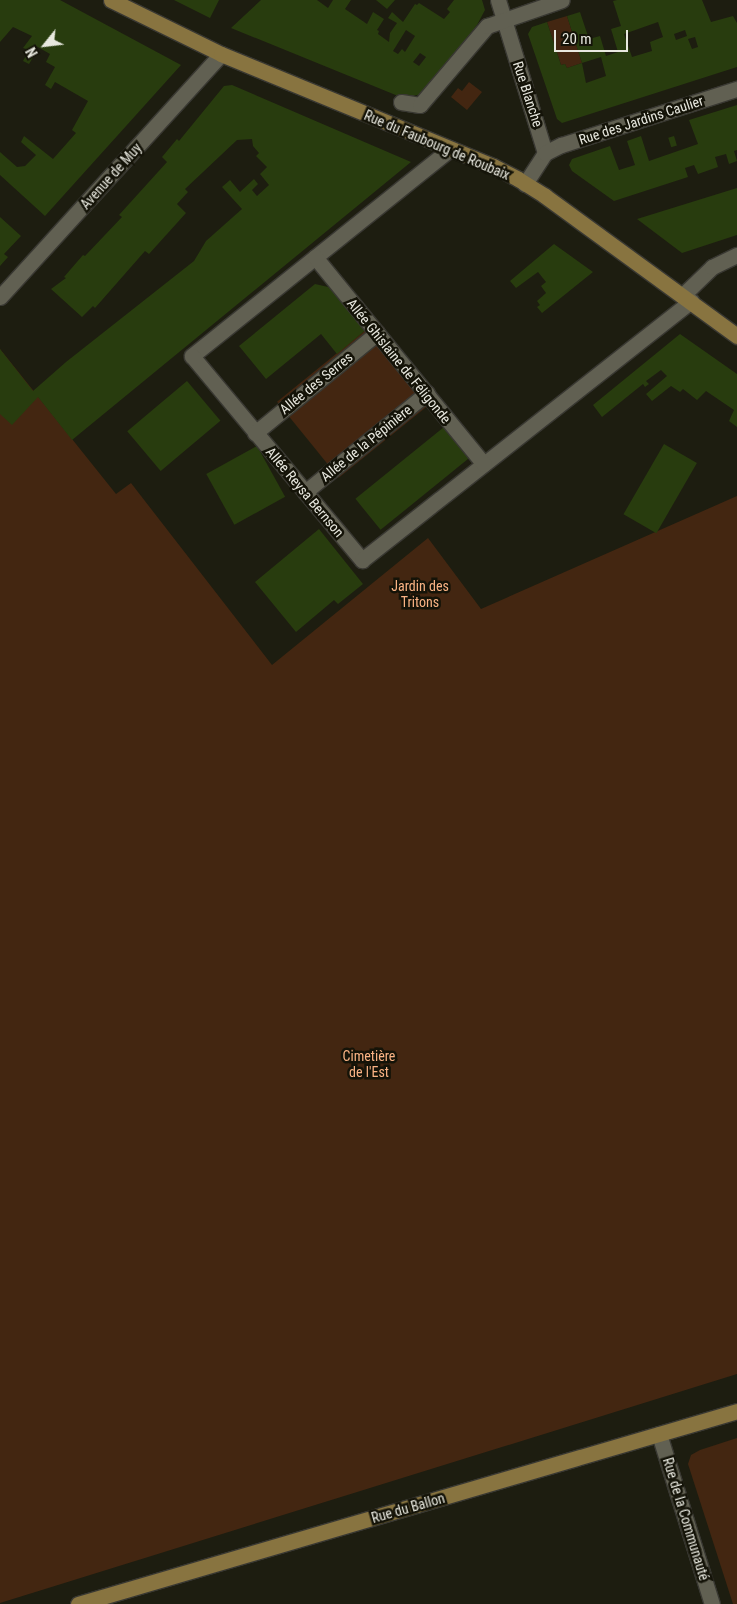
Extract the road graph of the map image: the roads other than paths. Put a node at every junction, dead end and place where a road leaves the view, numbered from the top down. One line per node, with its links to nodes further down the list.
1 (111, 0): 5 (main road, Rue du Faubourg de Roubaix)
2 (498, 0): 4 (street, Rue Blanche)
3 (562, 0): 4 (street)
4 (505, 20): 7 (street); 9 (street, Rue Blanche)
5 (221, 54): 8 (main road, Rue du Faubourg de Roubaix); 13 (street, Avenue de Muy)
6 (737, 89): 9 (street, Rue des Jardins Caulier)
7 (402, 102)
8 (450, 148): 10 (main road, Rue du Faubourg de Roubaix); 12 (street, Allée Reysa Bernson)
9 (545, 153): 10 (street)
10 (525, 184): 14 (main road, Rue du Faubourg de Roubaix)
11 (737, 255): 14 (street, Allée Reysa Bernson)
12 (315, 257): 15 (street, Allée Ghislaine de Féligonde); 18 (street, Allée Reysa Bernson)
13 (0, 296)
14 (686, 298): 16 (main road, Rue du Faubourg de Roubaix); 19 (street, Allée Reysa Bernson)
15 (377, 333): 17 (street, Allée Ghislaine de Féligonde); 18 (street, Allée des Serres)
16 (737, 336)
17 (427, 393): 19 (street, Allée Ghislaine de Féligonde); 20 (street, Allée de la Pépinière)
18 (255, 432): 20 (street, Allée Reysa Bernson)
19 (484, 464): 20 (street, Allée Reysa Bernson)
20 (305, 492)
21 (737, 1411): 22 (main road, Rue du Ballon)
22 (659, 1434): 23 (main road, Rue du Ballon); 24 (street, Rue de la Communauté)
23 (78, 1604)
24 (712, 1604)

